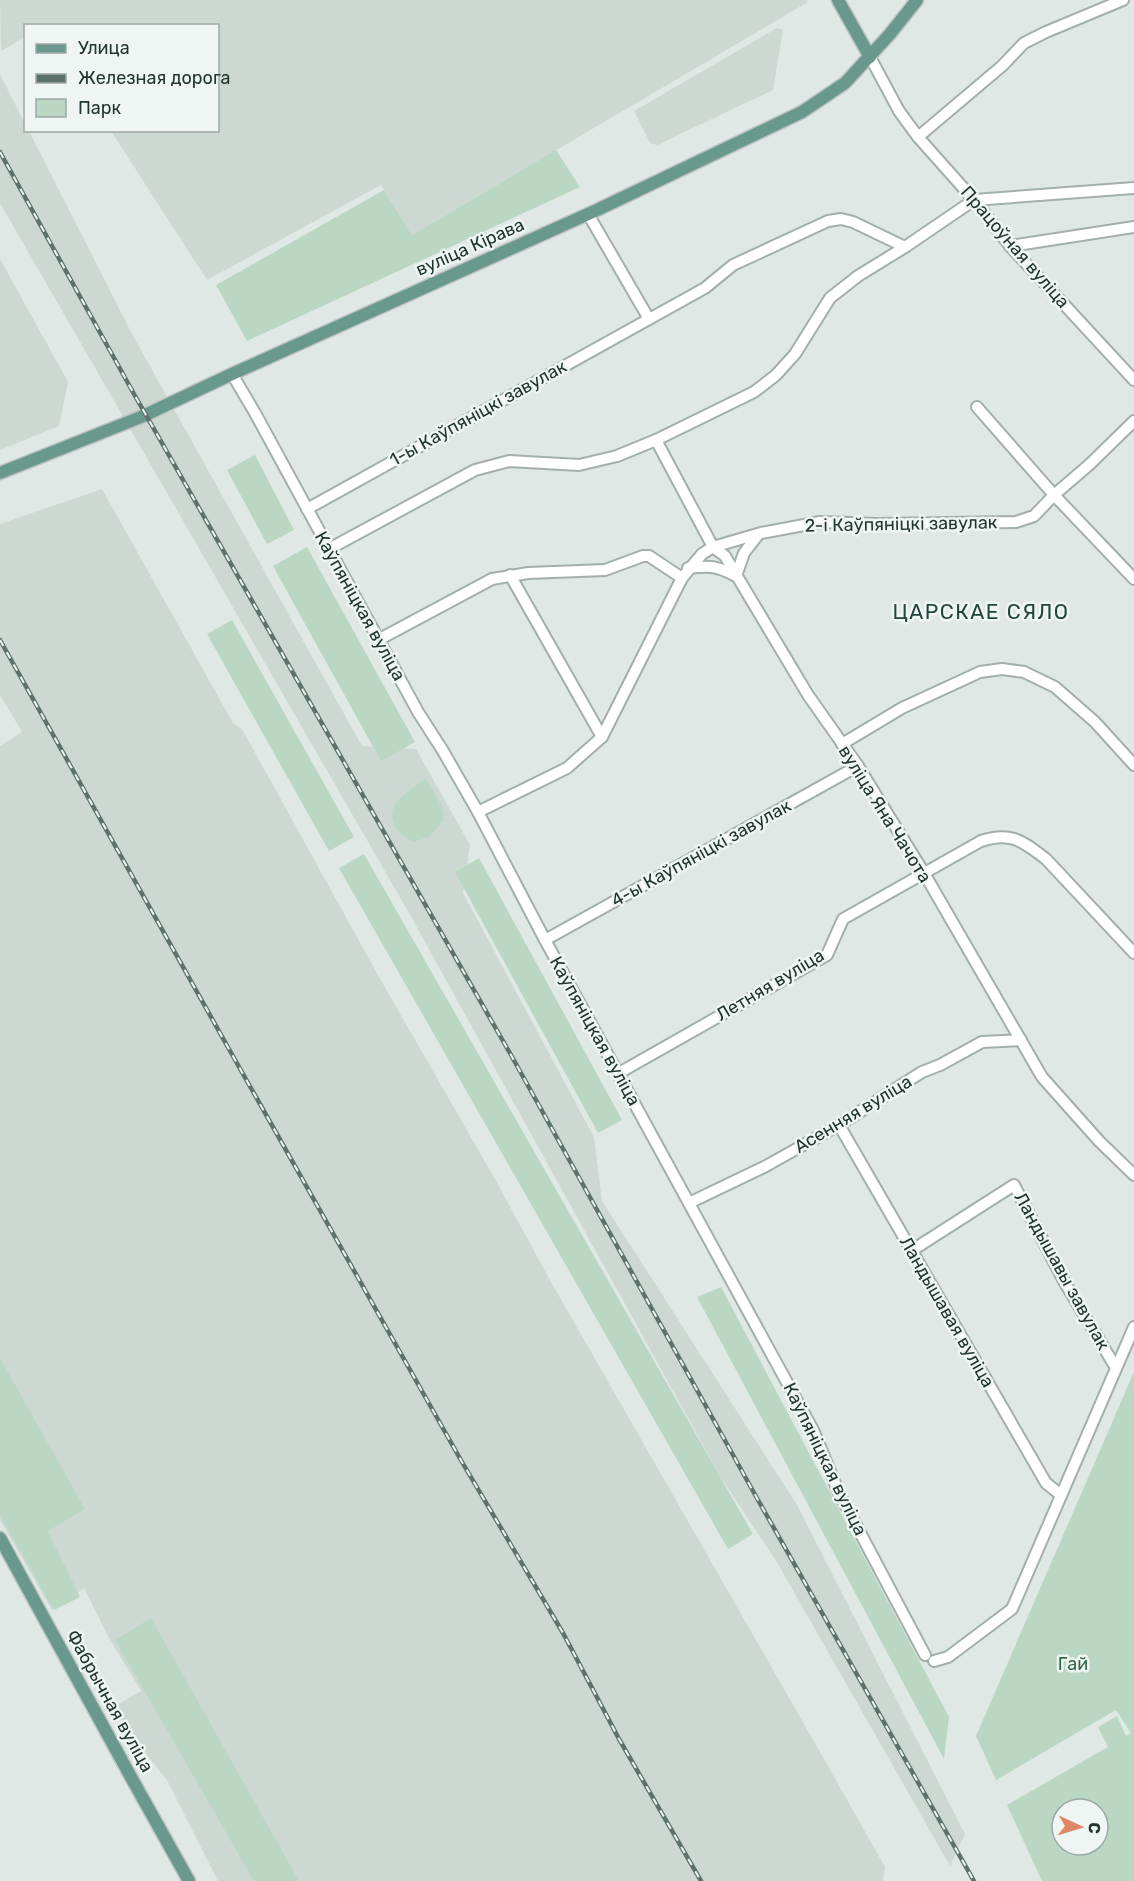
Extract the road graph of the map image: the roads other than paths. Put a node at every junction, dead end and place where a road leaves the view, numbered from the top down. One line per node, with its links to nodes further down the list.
1 (838, 0): 4 (main road)
2 (917, 0): 4 (main road, вуліца Кірава)
3 (1123, 0): 5 (street)
4 (870, 57): 5 (street, Працоўная вуліца); 8 (main road, вуліца Кірава)
5 (918, 136): 7 (street, Працоўная вуліца)
6 (1134, 188): 7 (street)
7 (974, 200): 10 (street, Працоўная вуліца); 11 (street)
8 (588, 214): 12 (street); 13 (main road, вуліца Кірава)
9 (1134, 227): 10 (street)
10 (1010, 246): 14 (street, Працоўная вуліца)
11 (905, 247): 12 (street, 1-ы Каўпяніцкі завулак); 17 (street)
12 (650, 319): 20 (street, 1-ы Каўпяніцкі завулак)
13 (232, 374): 18 (main road, вуліца Кірава); 20 (street, Каўпяніцкая вуліца)
14 (1134, 380)
15 (977, 407): 19 (street)
16 (1134, 421): 19 (street, 2-і Каўпяніцкі завулак)
17 (656, 440): 22 (street, вуліца Яна Чачота); 23 (street)
18 (0, 473)
19 (1054, 495): 21 (street, 2-і Каўпяніцкі завулак); 27 (street)
20 (307, 509): 23 (street, Каўпяніцкая вуліца)
21 (761, 533): 22 (street, 2-і Каўпяніцкі завулак); 26 (street)
22 (713, 547): 24 (street, 2-і Каўпяніцкі завулак); 26 (street, вуліца Яна Чачота)
23 (329, 549): 28 (street, Каўпяніцкая вуліца)
24 (685, 573): 25 (street); 26 (street); 29 (street, 2-і Каўпяніцкі завулак)
25 (510, 575): 28 (street); 29 (street)
26 (736, 576): 30 (street, вуліца Яна Чачота)
27 (1134, 579)
28 (378, 640): 33 (street, Каўпяніцкая вуліца)
29 (602, 737): 33 (street, 2-і Каўпяніцкі завулак)
30 (842, 744): 31 (street); 32 (street, вуліца Яна Чачота)
31 (1134, 765)
32 (858, 766): 34 (street, вуліца Яна Чачота); 35 (street, 4-ы Каўпяніцкі завулак)
33 (478, 812): 35 (street, Каўпяніцкая вуліца)
34 (924, 873): 36 (street, Летняя вуліца); 37 (street, вуліца Яна Чачота); 38 (street, Летняя вуліца)
35 (545, 940): 38 (street, Каўпяніцкая вуліца)
36 (1134, 953)
37 (1021, 1040): 39 (street, Асенняя вуліца); 40 (street, вуліца Яна Чачота)
38 (619, 1073): 41 (street, Каўпяніцкая вуліца)
39 (839, 1125): 41 (street, Асенняя вуліца); 42 (street, Ландышавая вуліца)
40 (1134, 1174)
41 (689, 1203): 45 (street, Каўпяніцкая вуліца)
42 (911, 1251): 44 (street, Ландышавы завулак); 45 (street, Ландышавая вуліца)
43 (1134, 1327): 44 (street)
44 (1116, 1368): 45 (street)
45 (1061, 1495)
46 (0, 1538): 47 (main road, Фабрычная вуліца)
47 (189, 1881)

